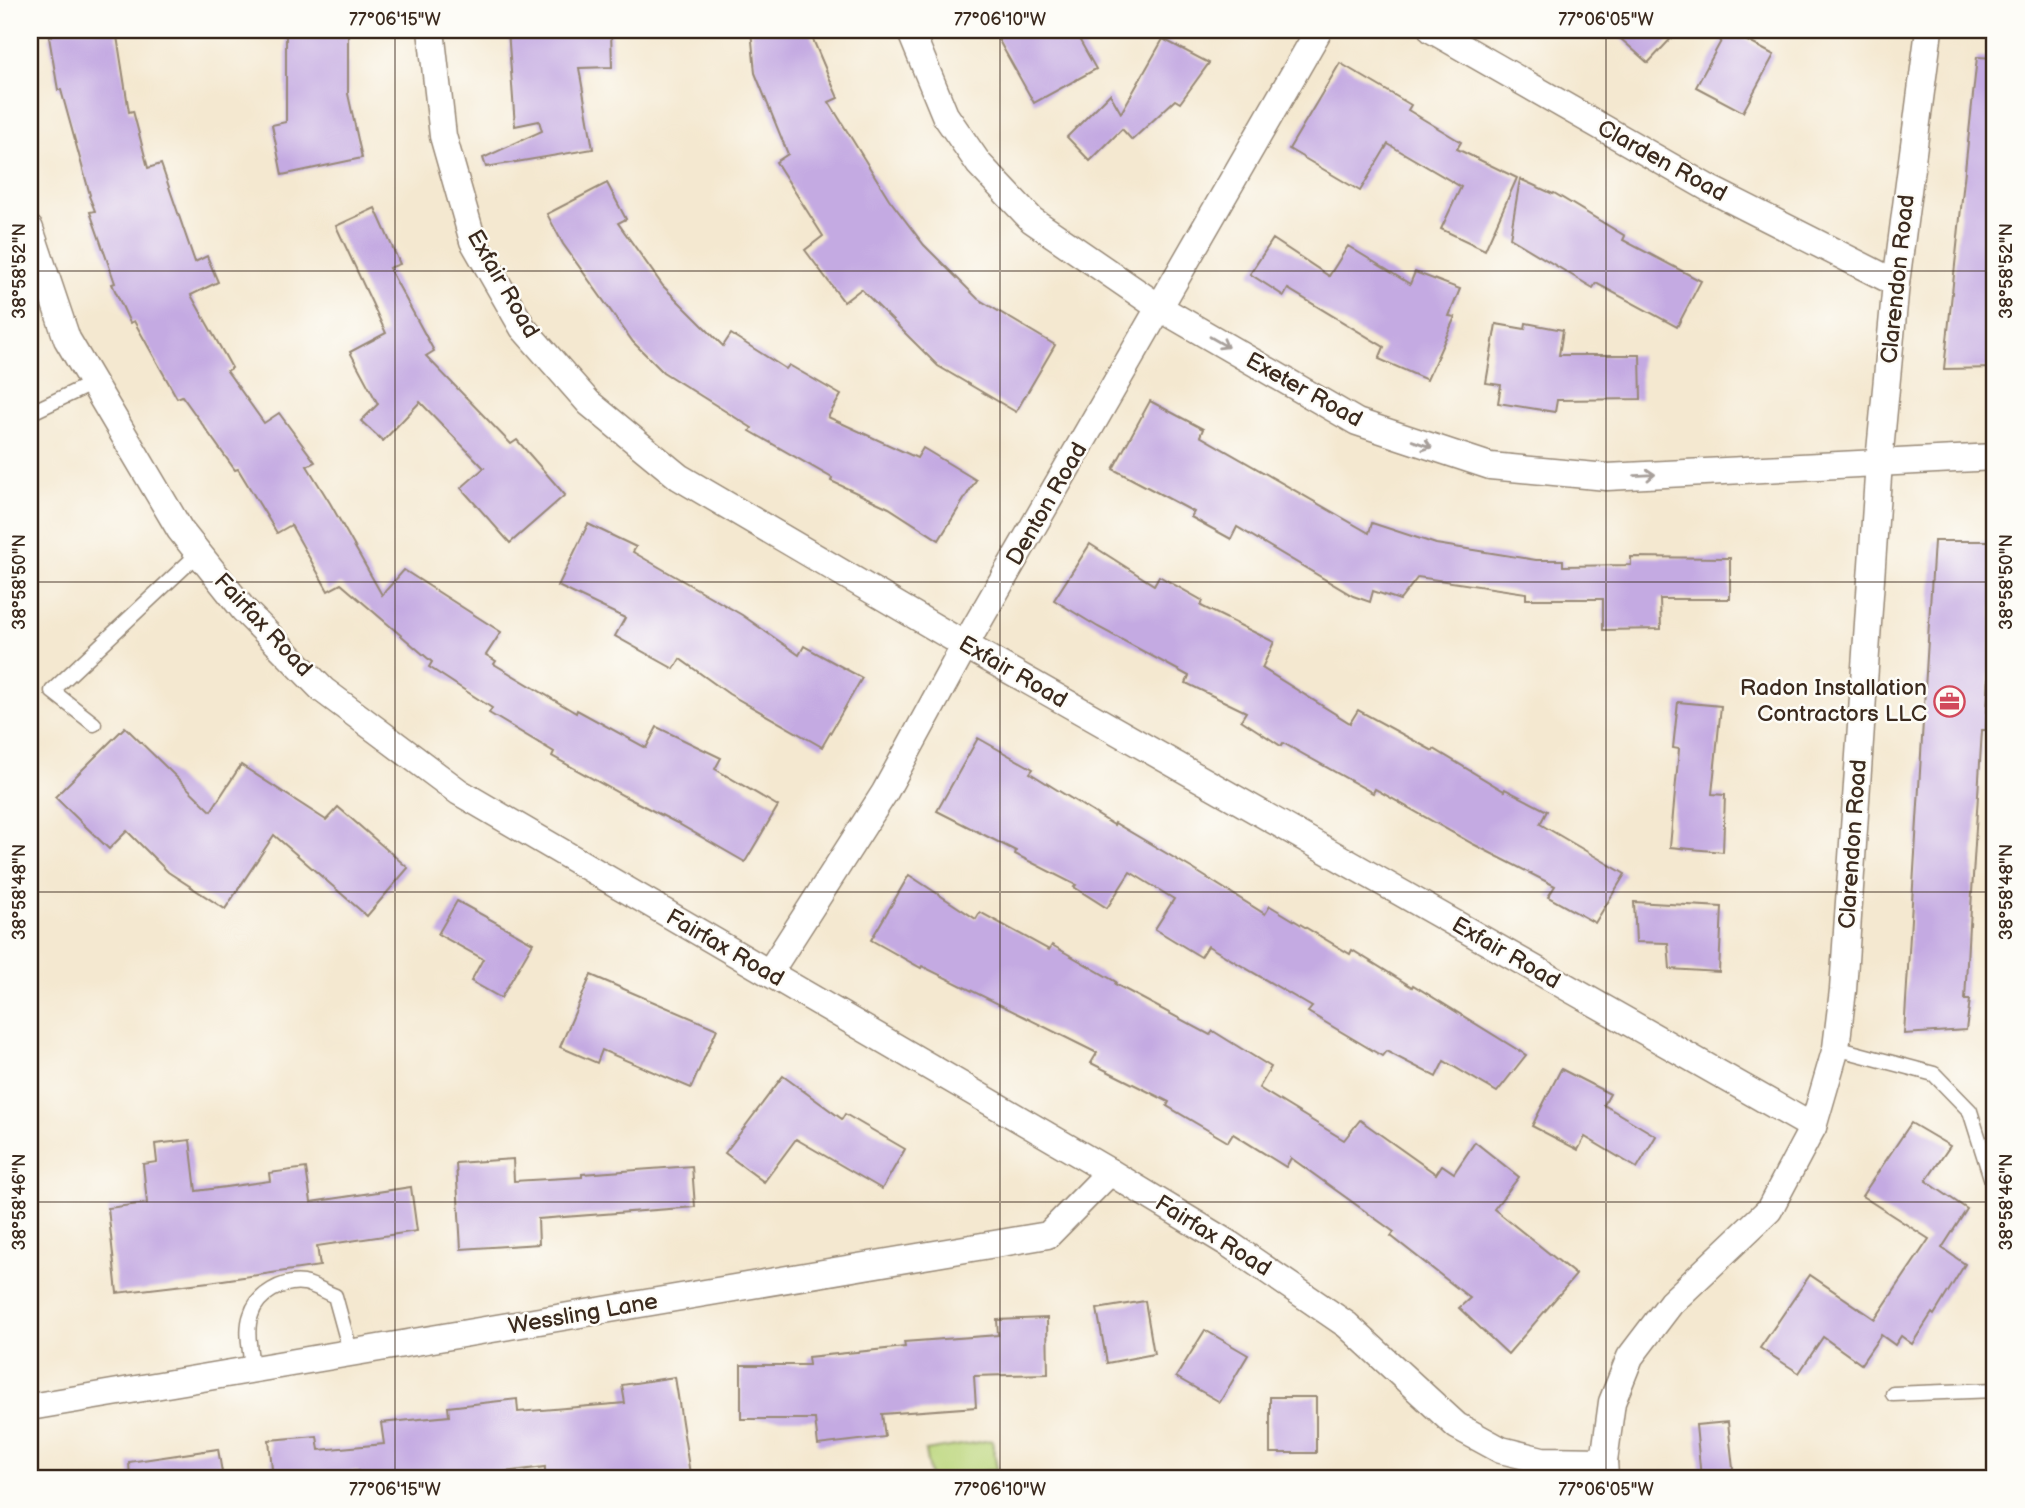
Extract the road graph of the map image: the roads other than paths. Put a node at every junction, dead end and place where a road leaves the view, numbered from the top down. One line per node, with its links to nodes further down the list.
1 (431, 30): 15 (street, Exfair Road)
2 (910, 30): 9 (street, Exeter Road)
3 (1319, 30): 9 (street, Denton Road)
4 (1433, 30): 8 (street, Clarden Road)
5 (1929, 30): 8 (street, Clarendon Road)
6 (30, 229): 7 (street, Fairfax Road)
7 (37, 274): 10 (street, Fairfax Road)
8 (1896, 283): 13 (street, Clarendon Road)
9 (1160, 308): 13 (street, Exeter Road, one-way to 13); 15 (street, Denton Road)
10 (93, 383): 11 (lane); 14 (street, Fairfax Road)
11 (30, 413)
12 (1995, 457): 13 (street, Exeter Road)
13 (1879, 462): 18 (street, Clarendon Road)
14 (199, 554): 16 (lane); 17 (street, Fairfax Road)
15 (965, 645): 17 (street, Denton Road); 19 (street, Exfair Road)
16 (94, 724)
17 (769, 973): 20 (street, Fairfax Road)
18 (1836, 1048): 19 (street, Clarendon Road); 21 (lane)
19 (1813, 1127): 27 (street, Clarendon Road)
20 (1110, 1172): 22 (street, Wessling Lane); 27 (street, Fairfax Road)
21 (1995, 1211)
22 (351, 1354): 23 (street, Wessling Lane); 23 (lane)
23 (253, 1370): 26 (street, Wessling Lane)
24 (1995, 1390): 25 (lane)
25 (1893, 1394)
26 (30, 1407)
27 (1606, 1473)

